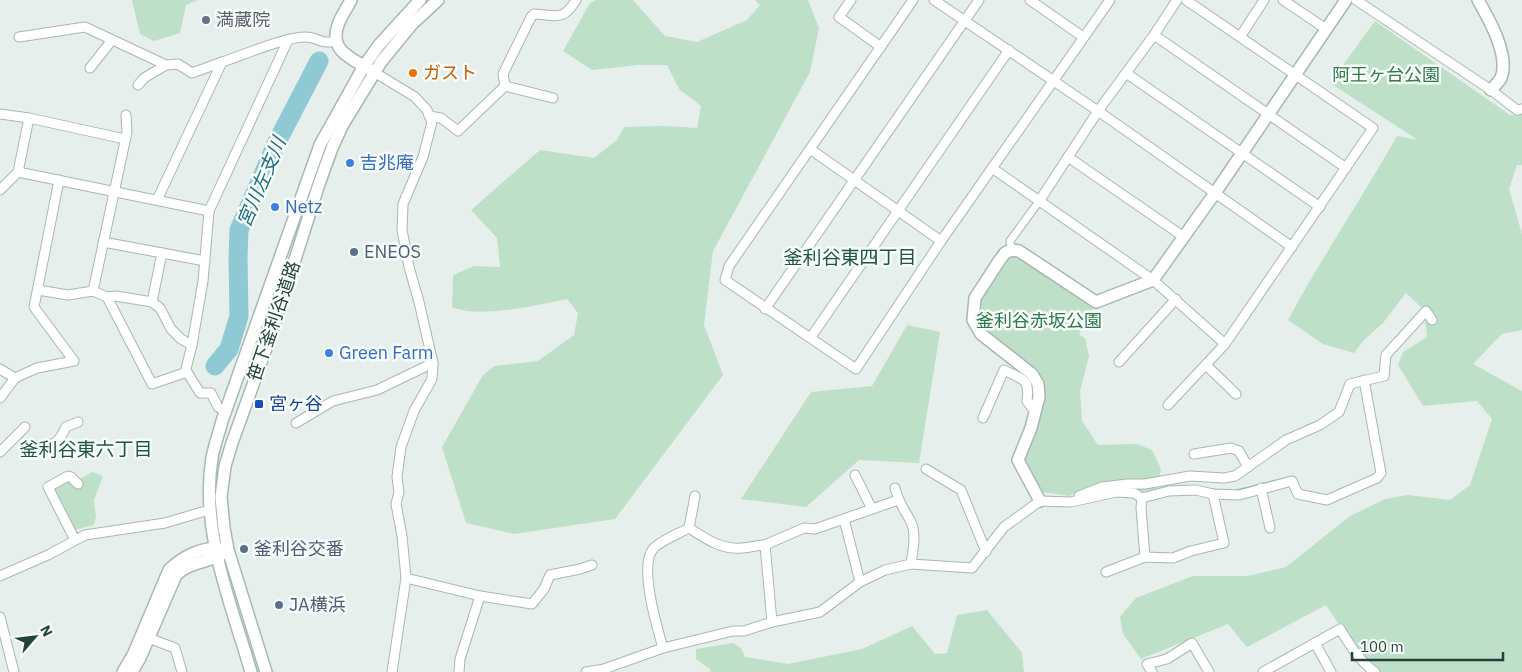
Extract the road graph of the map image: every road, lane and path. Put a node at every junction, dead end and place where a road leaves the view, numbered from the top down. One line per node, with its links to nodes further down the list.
1 (351, 0): 26 (street)
2 (420, 0): 31 (street, 笹下釜利谷道路)
3 (438, 0): 33 (street, 笹下釜利谷道路)
4 (576, 0): 38 (street)
5 (851, 0): 27 (street)
6 (913, 0): 27 (street)
7 (934, 0): 18 (street)
8 (979, 0): 18 (street)
9 (1030, 0): 23 (street)
10 (1110, 0): 23 (street)
11 (1177, 0): 20 (street)
12 (1186, 0): 21 (street)
13 (1264, 0): 21 (street)
14 (1283, 0): 19 (street)
15 (1346, 0): 19 (street)
16 (1356, 0): 39 (street)
17 (1478, 0): 39 (street)
18 (965, 20): 28 (street); 56 (street)
19 (1326, 29): 35 (street)
20 (1154, 35): 34 (street); 45 (street)
21 (1240, 36): 35 (street)
22 (19, 37): 24 (street)
23 (1083, 37): 36 (street)
24 (112, 40): 30 (street); 32 (street)
25 (288, 40): 26 (street); 29 (street); 63 (street)
26 (336, 41): 31 (street)
27 (881, 47): 49 (street)
28 (1009, 50): 36 (street); 64 (street)
29 (222, 62): 30 (street); 60 (street)
30 (166, 65): 37 (street)
31 (364, 66): 33 (street); 93 (street, 笹下釜利谷道路)
32 (90, 68)
33 (374, 72): 46 (street); 121 (street, 笹下釜利谷道路)
34 (1126, 73): 42 (street); 50 (street)
35 (1295, 75): 45 (street); 53 (street)
36 (1053, 81): 42 (street); 52 (street)
37 (138, 85)
38 (505, 86): 40 (street); 46 (street)
39 (1491, 90): 41 (street)
40 (553, 98)
41 (1522, 109)
42 (1098, 112): 51 (street); 59 (street)
43 (0, 114): 47 (street)
44 (126, 115): 48 (street)
45 (1268, 115): 50 (street); 53 (street)
46 (430, 116): 84 (street)
47 (29, 118): 48 (street); 54 (street)
48 (125, 139): 58 (street)
49 (810, 149): 56 (street); 78 (street)
50 (1241, 153): 59 (street); 62 (street)
51 (1068, 157): 61 (street); 65 (street)
52 (992, 168): 61 (street); 66 (street)
53 (1346, 168): 62 (street)
54 (18, 172): 55 (street); 57 (street)
55 (60, 180): 58 (street); 73 (street)
56 (854, 180): 64 (street); 78 (street)
57 (0, 190)
58 (114, 192): 60 (street); 67 (street)
59 (1215, 193): 65 (street); 68 (street)
60 (158, 200): 63 (street)
61 (1040, 200): 69 (street); 72 (street)
62 (1320, 207): 68 (street)
63 (209, 210): 71 (street)
64 (899, 210): 66 (street); 80 (street)
65 (1184, 237): 72 (street)
66 (942, 240): 80 (street)
67 (103, 242): 70 (street); 74 (street)
68 (1292, 247): 81 (street)
69 (1011, 250): 72 (street); 94 (street)
70 (162, 253): 71 (street); 77 (street)
71 (204, 261): 82 (street)
72 (1153, 280): 76 (street)
73 (38, 290): 74 (street); 88 (street)
74 (93, 291): 75 (street)
75 (107, 297): 77 (street); 87 (street)
76 (1176, 299): 81 (street); 83 (street)
77 (152, 302): 82 (street)
78 (765, 309): 80 (street)
79 (1432, 320): 89 (street)
80 (810, 337)
81 (1225, 344): 85 (street)
82 (192, 345): 87 (street)
83 (1119, 362)
84 (433, 363): 97 (street); 129 (street)
85 (1206, 365): 90 (street); 92 (street)
86 (0, 369): 88 (street)
87 (186, 372): 93 (street)
88 (15, 378): 91 (street)
89 (1364, 380): 102 (street); 107 (street)
90 (1236, 394)
91 (0, 398)
92 (1168, 405)
93 (226, 412): 114 (street, 笹下釜利谷道路)
94 (1035, 412): 95 (street); 112 (street)
95 (983, 418)
96 (78, 422): 99 (street)
97 (296, 423)
98 (25, 427): 100 (street)
99 (43, 446)
100 (0, 452)
101 (1194, 454): 102 (street)
102 (1248, 467): 113 (street)
103 (926, 469): 123 (street)
104 (855, 475): 115 (street)
105 (78, 484): 119 (street)
106 (895, 488): 111 (street)
107 (1261, 488): 108 (street); 118 (street)
108 (1213, 494): 110 (street); 124 (street)
109 (695, 496): 117 (street)
110 (1142, 498): 113 (street); 124 (street)
111 (898, 500): 115 (street); 125 (street)
112 (1040, 501): 113 (street); 123 (street)
113 (1071, 502)
114 (209, 510): 119 (street); 122 (street, 笹下釜利谷道路)
115 (872, 510): 116 (street)
116 (844, 519): 120 (street); 130 (street)
117 (689, 528): 120 (street); 137 (street)
118 (1270, 528)
119 (75, 540): 128 (street)
120 (765, 545): 133 (street)
121 (228, 550): 122 (street); 144 (street, 笹下釜利谷道路)
122 (216, 552): 134 (street); 143 (street, 笹下釜利谷道路)
123 (986, 552): 125 (street)
124 (1145, 557): 127 (street)
125 (911, 564): 130 (street)
126 (592, 565): 131 (street)
127 (1106, 572)
128 (0, 576)
129 (406, 578): 131 (street); 145 (street)
130 (860, 582): 133 (street)
131 (480, 596): 146 (street)
132 (0, 617): 135 (street)
133 (772, 622): 137 (street)
134 (145, 637): 140 (street); 141 (street); 142 (street)
135 (3, 640): 139 (street)
136 (1315, 643): 138 (street); 150 (street); 151 (street)
137 (662, 648): 147 (street)
138 (1267, 671)
139 (14, 672)
140 (123, 672)
141 (132, 672)
142 (182, 672)
143 (251, 672)
144 (266, 672)
145 (392, 672)
146 (460, 672)
147 (586, 672)
148 (1152, 672): 149 (street)
149 (1209, 672)
150 (1331, 672)
151 (1376, 672)

